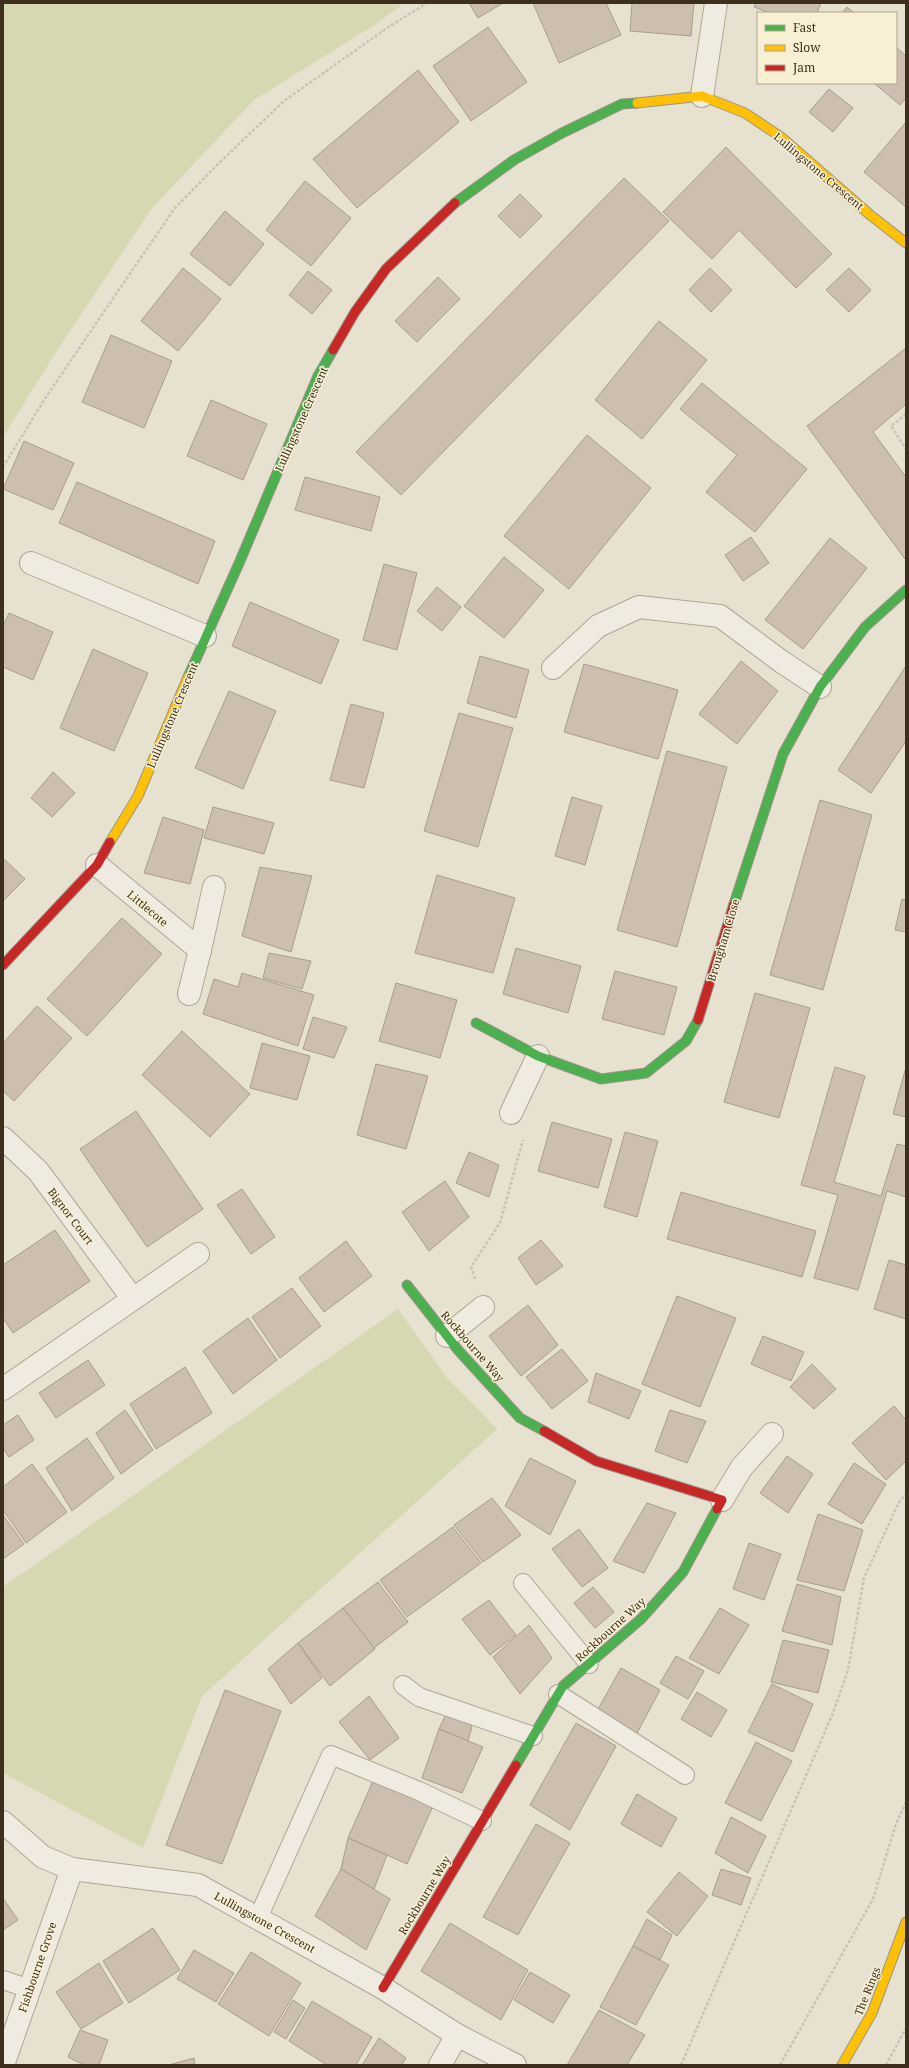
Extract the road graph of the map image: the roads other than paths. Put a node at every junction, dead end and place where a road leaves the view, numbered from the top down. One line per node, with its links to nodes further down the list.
1 (716, 3): 2 (street)
2 (702, 96): 3 (street, Lullingstone Crescent); 6 (street, Lullingstone Crescent)
3 (906, 243)
4 (31, 563): 6 (street)
5 (906, 590): 8 (street, Brougham Close)
6 (205, 636): 9 (street, Lullingstone Crescent)
7 (553, 668): 8 (street)
8 (820, 687): 15 (street, Brougham Close)
9 (97, 865): 11 (street, Littlecote); 12 (street, Lullingstone Crescent)
10 (214, 887): 11 (street)
11 (200, 950): 13 (street)
12 (3, 965)
13 (189, 994)
14 (476, 1023): 15 (street, Brougham Close)
15 (538, 1056): 16 (street)
16 (510, 1113)
17 (3, 1138): 20 (street, Bignor Court)
18 (198, 1254): 20 (street)
19 (407, 1285): 22 (street, Rockbourne Way)
20 (133, 1299): 23 (street)
21 (483, 1307): 22 (street)
22 (447, 1336): 25 (street, Rockbourne Way)
23 (3, 1389)
24 (772, 1434): 25 (street)
25 (722, 1500): 27 (street, Rockbourne Way)
26 (523, 1583): 27 (lane)
27 (589, 1664): 29 (street, Rockbourne Way)
28 (403, 1685): 30 (lane)
29 (558, 1694): 30 (street, Rockbourne Way); 31 (lane)
30 (533, 1736): 32 (street, Rockbourne Way)
31 (685, 1775)
32 (482, 1821): 35 (lane); 38 (street, Rockbourne Way)
33 (3, 1822): 34 (street, Lullingstone Crescent)
34 (72, 1869): 35 (street, Lullingstone Crescent); 39 (street, Fishbourne Grove)
35 (258, 1918): 38 (street, Lullingstone Crescent)
36 (906, 1922): 44 (street, The Rings)
37 (3, 1980): 39 (lane)
38 (383, 1988): 40 (street, Lullingstone Crescent)
39 (30, 1989): 41 (street, Fishbourne Grove)
40 (457, 2035): 42 (street); 43 (street, Lullingstone Crescent)
41 (3, 2065)
42 (440, 2065)
43 (515, 2065)
44 (842, 2065)

